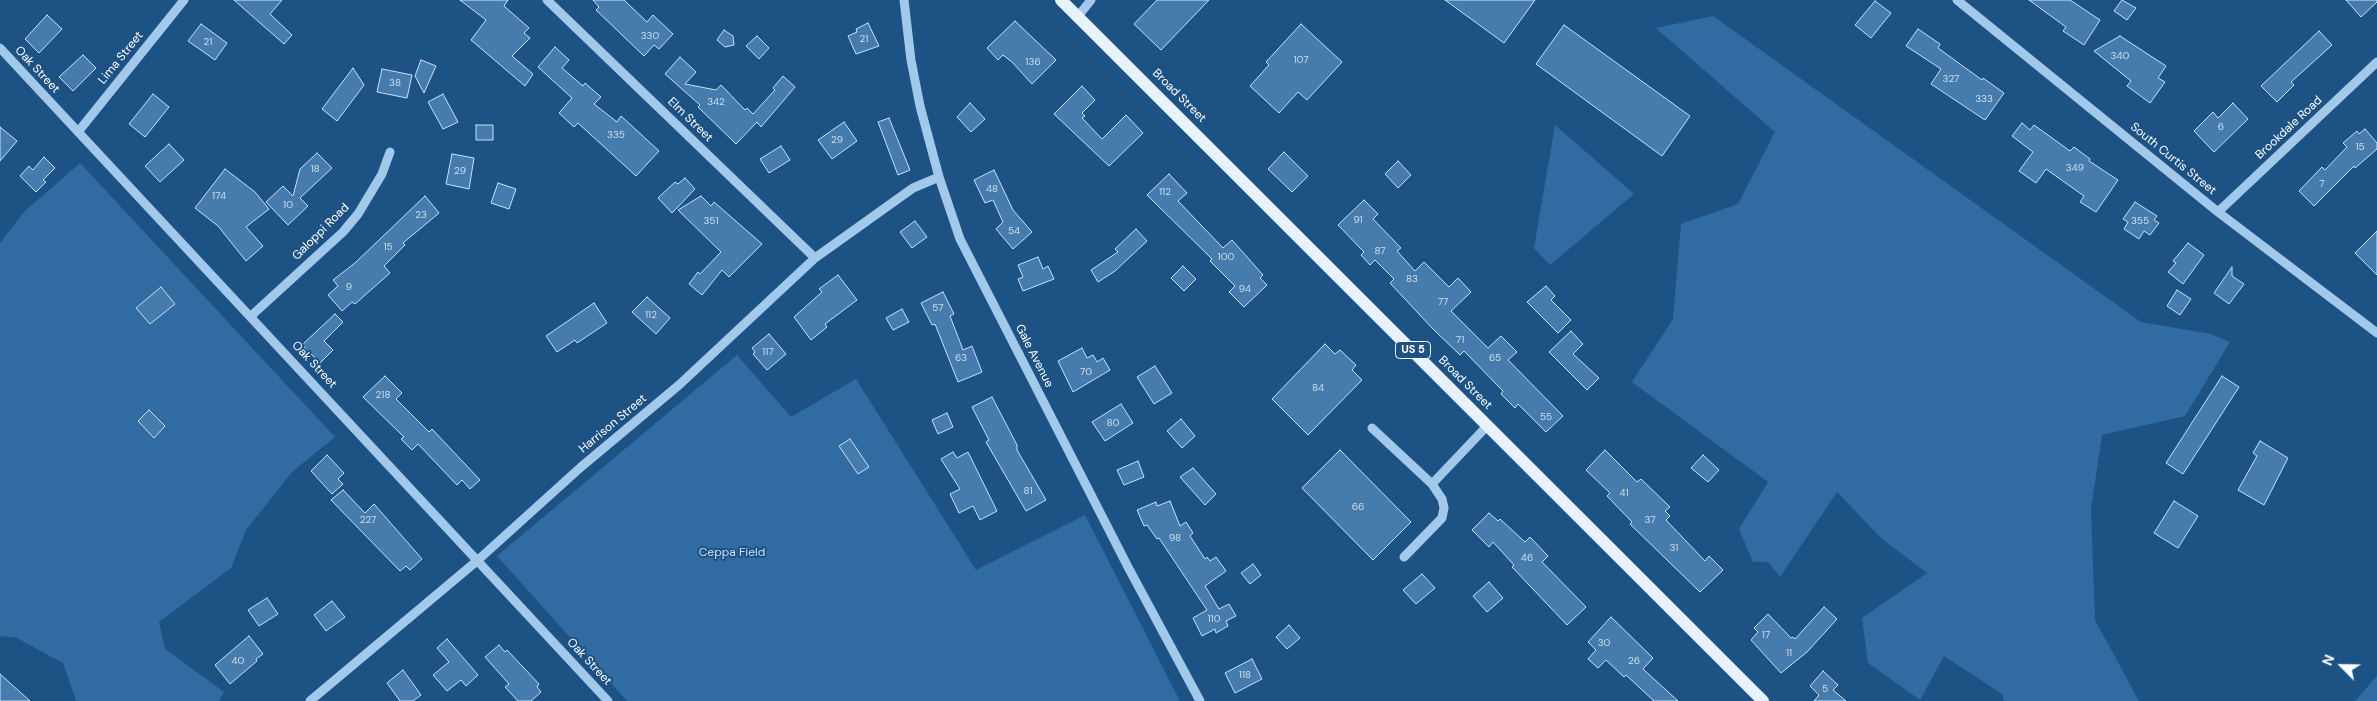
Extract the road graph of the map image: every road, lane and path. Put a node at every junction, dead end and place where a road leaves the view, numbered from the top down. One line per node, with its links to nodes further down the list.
1 (184, 0): 10 (street, Lima Street)
2 (548, 0): 14 (street, Elm Street)
3 (904, 0): 12 (street, Gale Avenue)
4 (1061, 0): 7 (main road, Broad Street / US 5)
5 (1091, 0): 7 (street)
6 (1957, 0): 13 (street, South Curtis Street)
7 (1079, 16): 17 (main road, Broad Street / US 5)
8 (0, 48): 10 (street, Oak Street)
9 (2377, 62): 13 (street, Brookdale Road)
10 (78, 132): 15 (street, Oak Street)
11 (390, 152): 15 (street, Galoppi Road)
12 (939, 176): 14 (street, Harrison Street); 24 (street, Gale Avenue)
13 (2218, 212): 16 (street, South Curtis Street)
14 (815, 258): 21 (street, Harrison Street)
15 (251, 316): 21 (street, Oak Street)
16 (2377, 333)
17 (1488, 425): 19 (street); 25 (main road, Broad Street / US 5)
18 (1372, 428): 19 (street)
19 (1432, 484): 20 (street)
20 (1404, 557)
21 (478, 560): 22 (street, Harrison Street); 23 (street, Oak Street)
22 (310, 701)
23 (608, 701)
24 (1200, 701)
25 (1763, 701)

